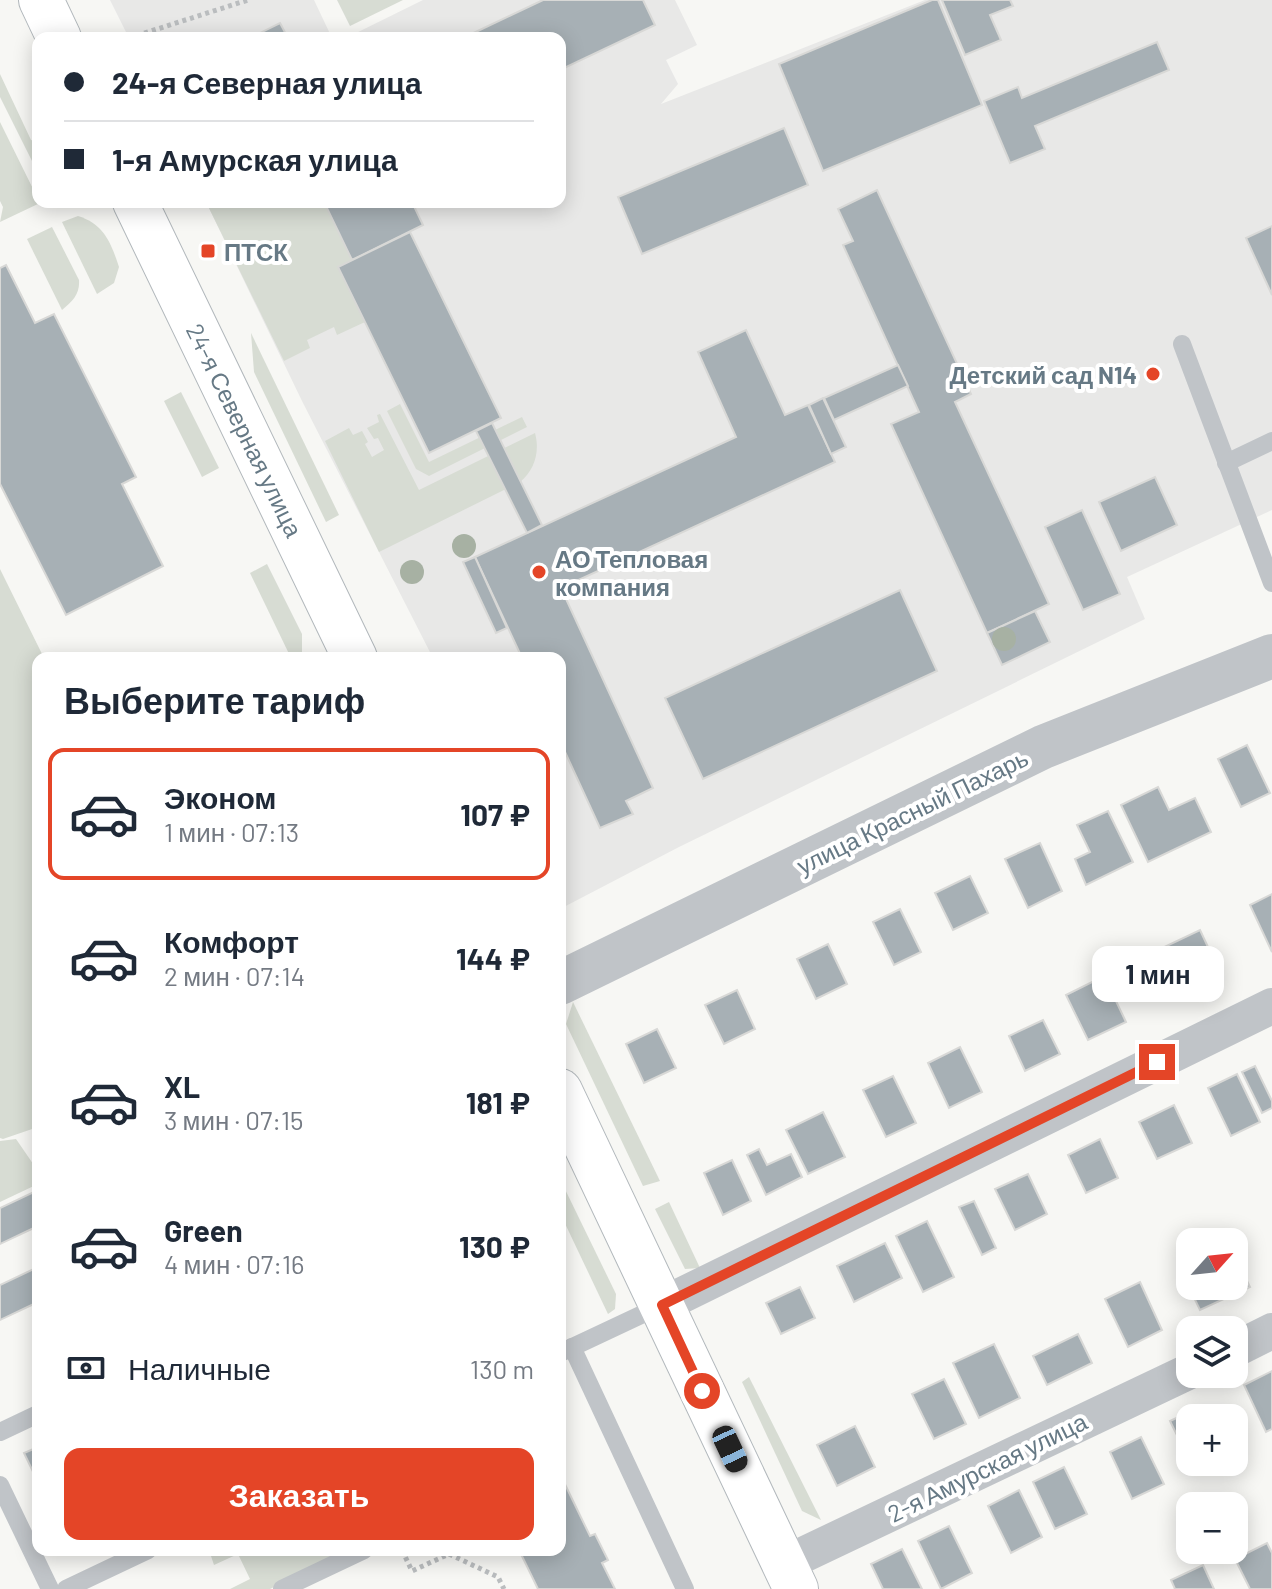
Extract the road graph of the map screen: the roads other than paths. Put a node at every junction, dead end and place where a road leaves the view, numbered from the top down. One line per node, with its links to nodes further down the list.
1 (41, 0): 2 (main road)
2 (56, 32)
3 (138, 208): 8 (main road, 24-я Северная улица)
4 (1182, 344): 6 (lane)
5 (1272, 441): 6 (lane)
6 (1226, 463): 7 (lane)
7 (1272, 583)
8 (352, 652)
9 (1272, 656): 10 (street, улица Красный Пахарь)
10 (566, 980)
11 (1272, 1006): 13 (street)
12 (566, 1104): 13 (main road)
13 (662, 1305): 16 (lane); 25 (main road)
14 (1272, 1331): 15 (street)
15 (1248, 1343)
16 (566, 1350): 29 (lane)
17 (1176, 1378): 25 (street, 2-я Амурская улица)
18 (32, 1417): 19 (lane)
19 (0, 1432)
20 (0, 1485): 21 (lane)
21 (32, 1552)
22 (34, 1556): 26 (lane)
23 (135, 1556): 27 (lane)
24 (351, 1556): 28 (lane)
25 (790, 1576)
26 (50, 1589)
27 (66, 1589)
28 (282, 1589)
29 (685, 1589)

